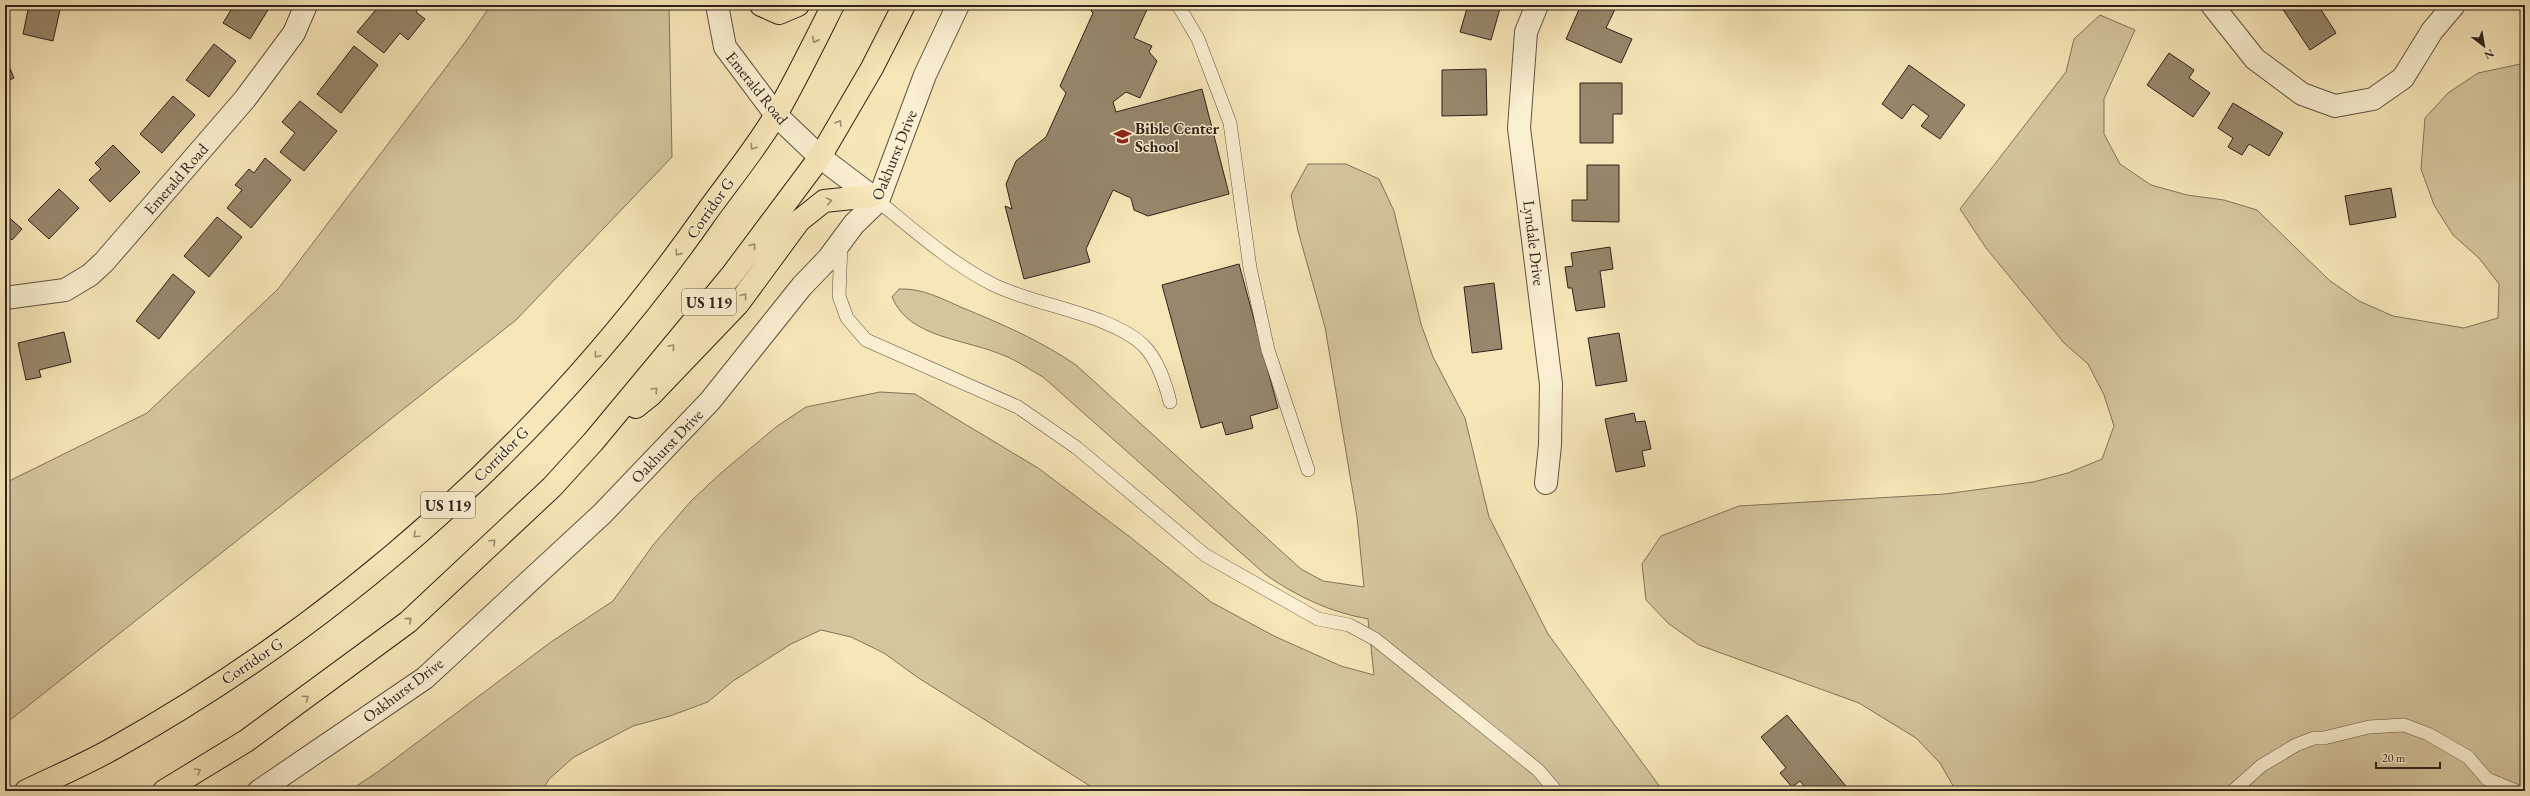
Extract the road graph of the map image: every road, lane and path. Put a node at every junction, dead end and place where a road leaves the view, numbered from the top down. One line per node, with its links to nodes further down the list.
1 (306, 5): 16 (street, Emerald Road)
2 (762, 5): 3 (highway)
3 (798, 5)
4 (832, 5): 12 (highway, Corridor G / US 119, one-way to 12)
5 (904, 5): 13 (highway, US 119, one-way to 5)
6 (958, 5): 14 (street, Oakhurst Drive)
7 (1178, 5): 19 (lane)
8 (1537, 5): 20 (street, Lyndale Drive)
9 (2212, 5): 10 (street)
10 (2454, 5)
11 (718, 7): 12 (street, Emerald Road)
12 (776, 115): 13 (street, Emerald Road); 21 (highway, Corridor G / US 119, one-way to 21)
13 (820, 157): 14 (street, Emerald Road); 18 (highway, US 119, one-way to 13)
14 (875, 199): 15 (street, Oakhurst Drive); 17 (lane); 18 (highway, one-way to 14)
15 (841, 242): 23 (street, Oakhurst Drive); 24 (lane)
16 (5, 298)
17 (1170, 402)
18 (593, 442): 22 (highway, US 119, one-way to 18)
19 (1308, 470)
20 (1546, 483)
21 (26, 791)
22 (164, 791)
23 (259, 791)
24 (1556, 791)
25 (2233, 791): 26 (lane)
26 (2516, 791)

